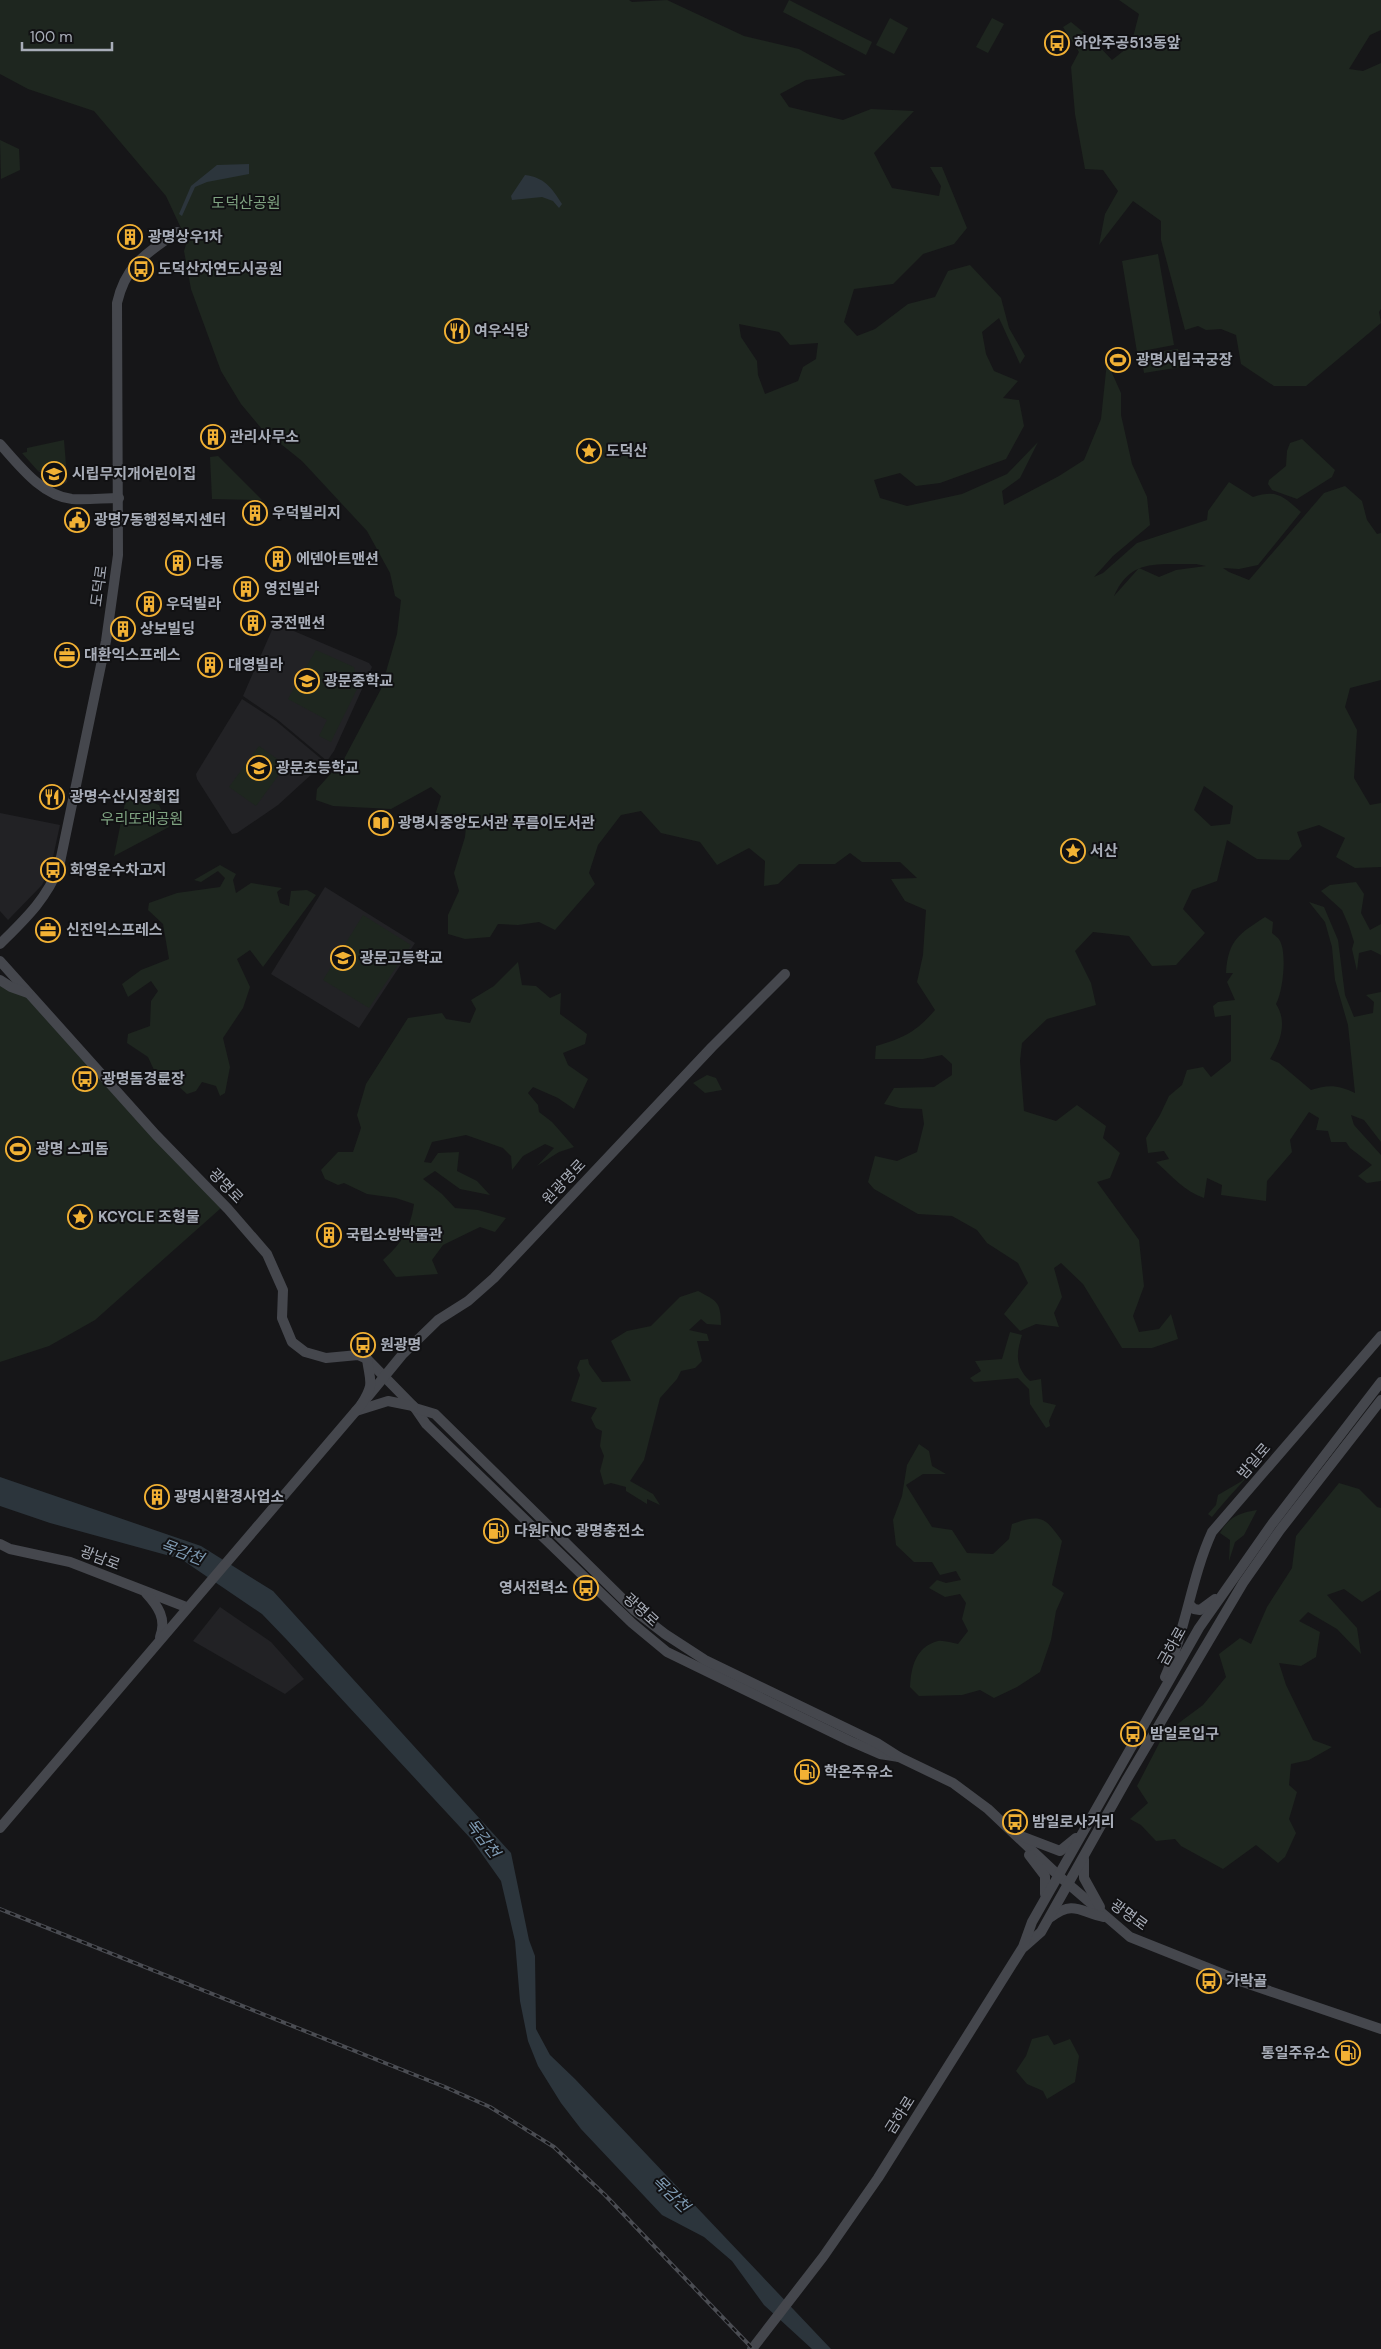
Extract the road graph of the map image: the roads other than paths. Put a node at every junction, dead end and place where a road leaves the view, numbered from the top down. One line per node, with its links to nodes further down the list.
1 (177, 232): 3 (main road, 도덕로)
2 (0, 444): 3 (main road)
3 (119, 498): 4 (main road, 도덕로)
4 (0, 944)
5 (0, 961): 8 (main road, 광명로)
6 (785, 974): 11 (main road, 원광명로)
7 (0, 980): 8 (main road)
8 (29, 993): 10 (main road, 광명로)
9 (1381, 1336): 21 (main road, 밤일로)
10 (368, 1359): 11 (main road, 광명로); 15 (main road)
11 (385, 1376): 14 (main road, 광명로); 15 (main road, 원광명로)
12 (1381, 1382): 20 (main road, 금하로)
13 (1381, 1400): 16 (main road, 금하로)
14 (414, 1407): 15 (main road); 30 (main road, 광명로)
15 (358, 1408): 22 (main road, 원광명로)
16 (1367, 1418): 17 (main road); 26 (main road, 금하로)
17 (1381, 1418)
18 (0, 1544): 19 (main road, 광남로)
19 (143, 1590): 22 (main road, 광남로); 24 (main road)
20 (1225, 1590): 21 (main road); 25 (main road, 금하로)
21 (1190, 1605): 23 (main road, 밤일로)
22 (186, 1607): 24 (main road, 원광명로)
23 (1185, 1624): 25 (main road); 27 (main road)
24 (159, 1640): 28 (main road, 원광명로)
25 (1182, 1659): 26 (main road); 27 (main road, 금하로)
26 (1177, 1697): 31 (main road, 금하로)
27 (1151, 1714): 29 (main road, 금하로)
28 (0, 1828)
29 (1084, 1831): 30 (main road); 32 (main road, 금하로)
30 (1012, 1832): 32 (main road, 광명로); 34 (main road)
31 (1087, 1849): 33 (main road, 금하로); 35 (main road)
32 (1059, 1876): 33 (main road, 광명로); 34 (main road, 금하로)
33 (1068, 1884): 35 (main road, 광명로); 36 (main road, 금하로)
34 (1043, 1902): 37 (main road, 금하로)
35 (1105, 1917): 36 (main road); 38 (main road, 광명로)
36 (1047, 1921): 37 (main road, 금하로)
37 (1023, 1947): 39 (main road, 금하로)
38 (1381, 2029)
39 (752, 2349)

